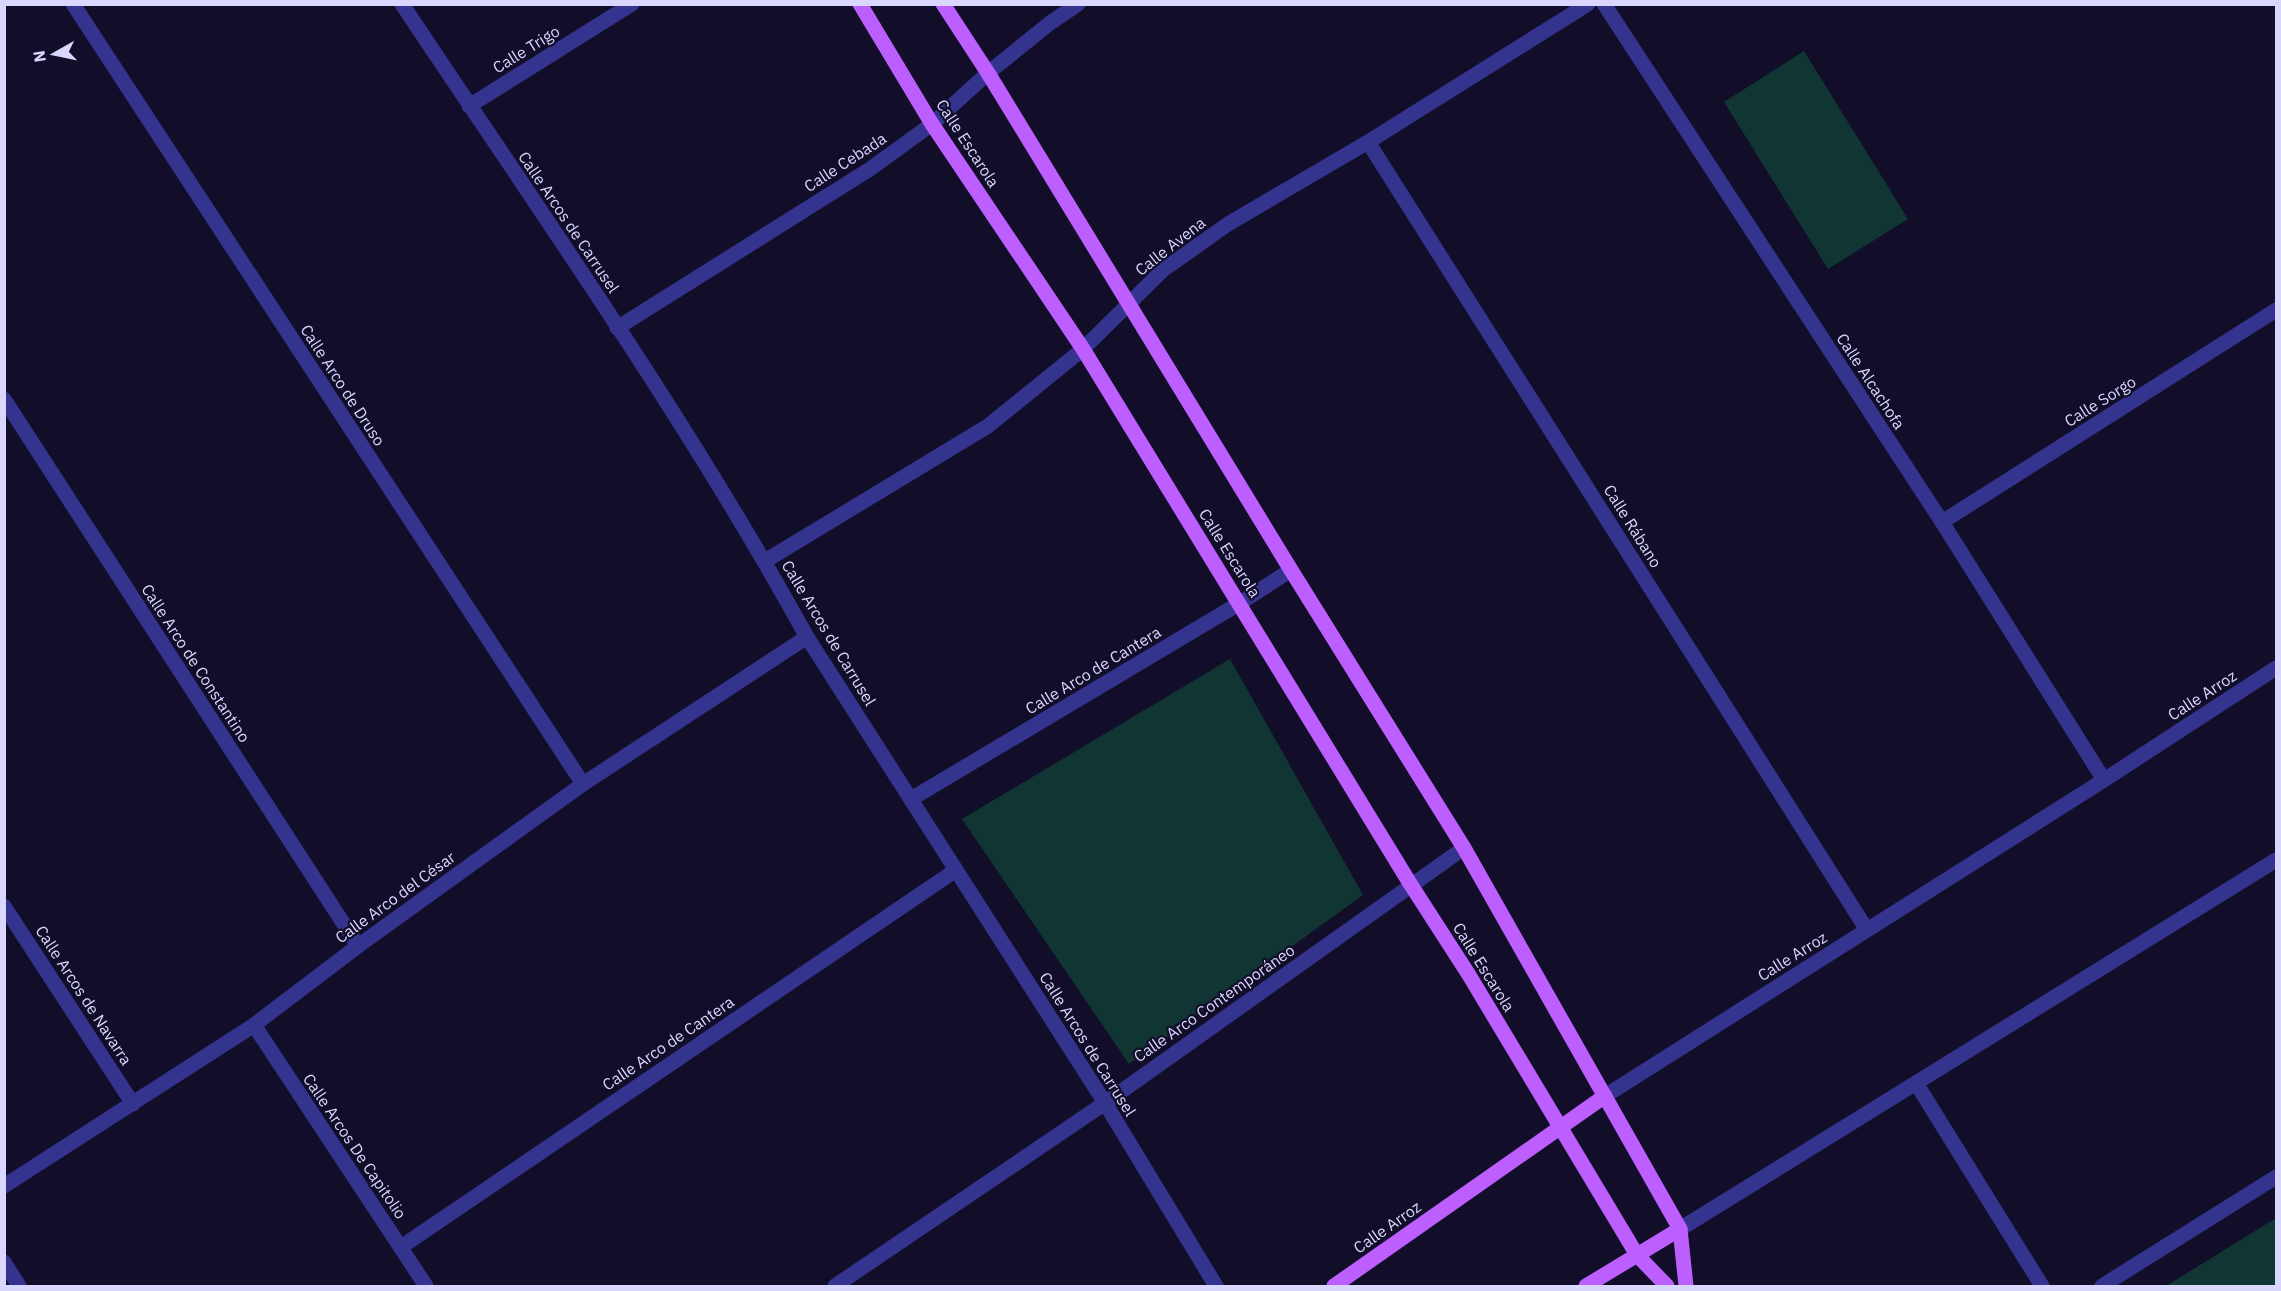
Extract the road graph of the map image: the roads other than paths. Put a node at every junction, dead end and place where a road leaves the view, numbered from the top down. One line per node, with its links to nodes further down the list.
1 (73, 4): 25 (street, Calle Arco de Druso)
2 (402, 4): 10 (street, Calle Arcos de Carrusel)
3 (632, 4): 10 (street, Calle Trigo)
4 (860, 4): 11 (main road, Calle Escarola)
5 (943, 4): 9 (main road)
6 (1077, 4): 9 (street, Calle Cebada)
7 (1588, 4): 12 (street, Calle Avena)
8 (1604, 4): 18 (street, Calle Alcachofa)
9 (988, 73): 11 (street, Calle Cebada); 13 (main road)
10 (469, 106): 15 (street, Calle Arcos de Carrusel)
11 (932, 124): 15 (street, Calle Cebada); 16 (main road, Calle Escarola)
12 (1368, 142): 13 (street, Calle Avena); 32 (street, Calle Rábano)
13 (1130, 304): 16 (street, Calle Avena); 20 (main road)
14 (2277, 310): 18 (street, Calle Sorgo)
15 (618, 328): 19 (street, Calle Arcos de Carrusel)
16 (1083, 350): 19 (street, Calle Avena); 21 (main road, Calle Escarola)
17 (4, 399): 33 (street, Calle Arco de Constantino)
18 (1942, 522): 24 (street, Calle Alcachofa)
19 (765, 561): 22 (street, Calle Arcos de Carrusel)
20 (1291, 570): 21 (street, Calle Arco de Cantera); 27 (main road)
21 (1240, 603): 26 (street, Calle Arco de Cantera); 30 (main road, Calle Escarola)
22 (807, 637): 25 (street, Calle Arco del César); 26 (street, Calle Arcos de Carrusel)
23 (2277, 668): 24 (street, Calle Arroz)
24 (2104, 780): 32 (street, Calle Arroz)
25 (583, 784): 33 (street, Calle Arco del César)
26 (911, 799): 29 (street, Calle Arcos de Carrusel)
27 (1464, 848): 30 (street, Calle Arco Contemporáneo); 36 (main road)
28 (2277, 860): 35 (street)
29 (956, 870): 37 (street, Calle Arcos de Carrusel); 43 (street, Calle Arco de Cantera)
30 (1411, 885): 37 (street, Calle Arco Contemporáneo); 39 (main road, Calle Escarola)
31 (4, 906): 38 (street, Calle Arcos de Navarra)
32 (1867, 930): 36 (street, Calle Arroz)
33 (358, 946): 34 (street, Calle Arco del César)
34 (254, 1025): 38 (street, Calle Arco del César); 43 (street, Calle Arcos De Capitolio)
35 (1916, 1083): 42 (street); 54 (street)
36 (1605, 1096): 39 (main road, Calle Arroz); 42 (main road)
37 (1105, 1103): 48 (street, Calle Arco Contemporáneo); 49 (street, Calle Arcos de Carrusel)
38 (134, 1104): 41 (street, Calle Arco del César)
39 (1560, 1127): 44 (main road, Calle Escarola); 50 (main road, Calle Arroz)
40 (2277, 1177): 55 (street)
41 (4, 1186)
42 (1680, 1229): 44 (main road); 53 (main road)
43 (401, 1247): 47 (street, Calle Arcos De Capitolio)
44 (1637, 1255): 51 (main road); 52 (main road, Calle Escarola)
45 (4, 1262): 46 (street)
46 (19, 1287)
47 (426, 1287)
48 (835, 1287)
49 (1216, 1287)
50 (1334, 1287)
51 (1586, 1287)
52 (1667, 1287)
53 (1686, 1287)
54 (2042, 1287)
55 (2102, 1287)

